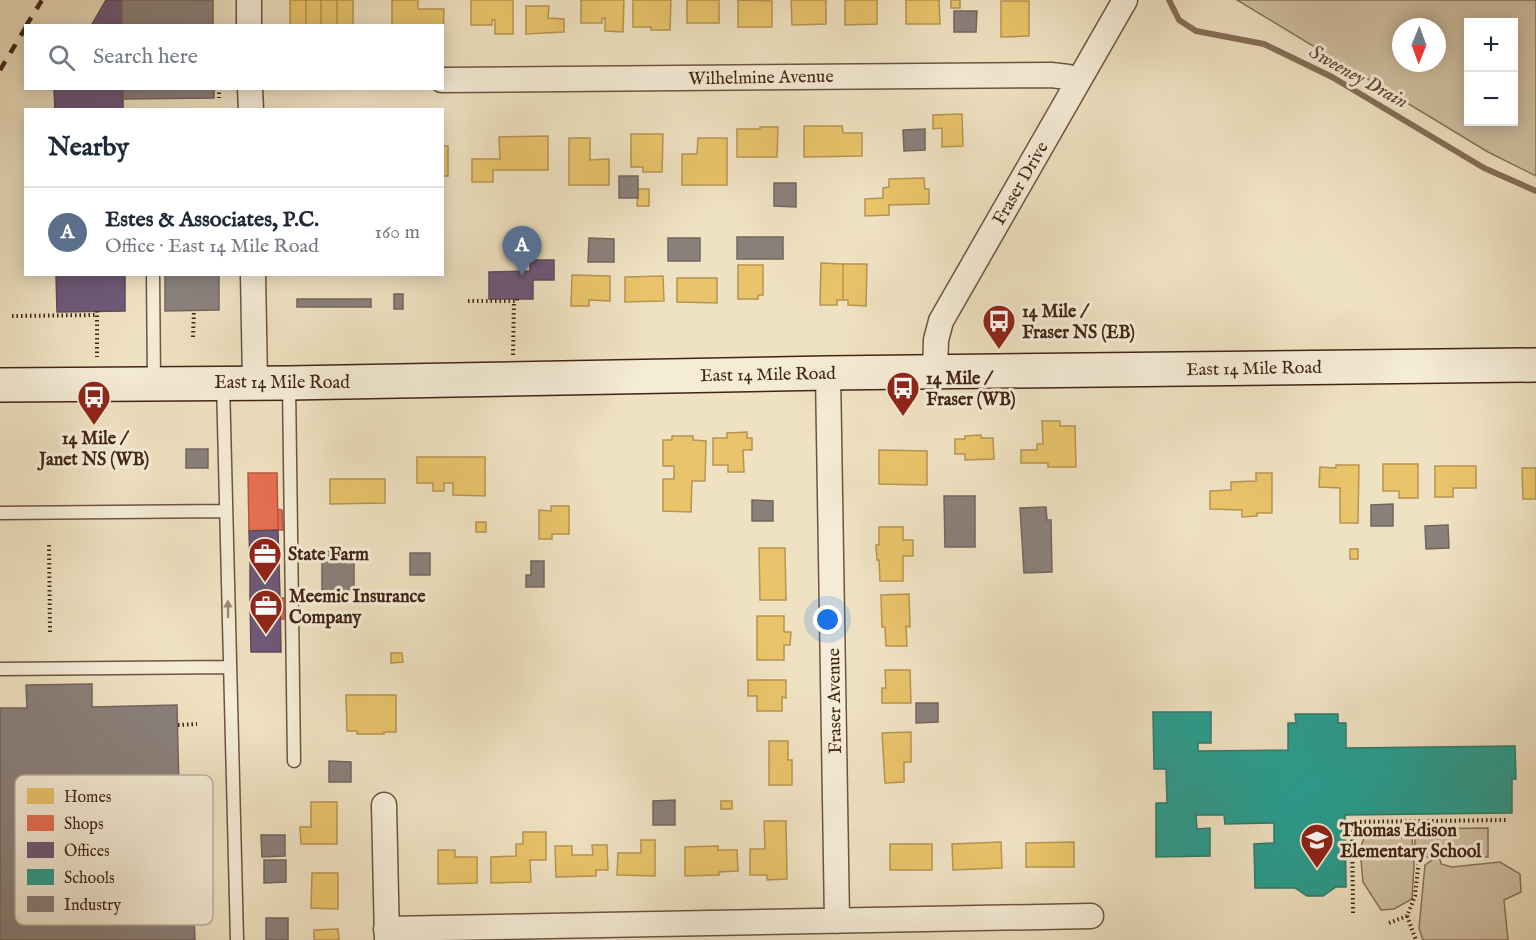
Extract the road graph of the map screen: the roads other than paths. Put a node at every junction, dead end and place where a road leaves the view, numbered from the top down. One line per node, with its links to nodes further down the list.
1 (249, 0): 3 (street)
2 (1125, 0): 5 (street, Fraser Drive)
3 (249, 24)
4 (444, 80): 5 (street, Wilhelmine Avenue)
5 (1078, 82): 11 (street, Fraser Drive)
6 (250, 90): 7 (street)
7 (250, 108)
8 (153, 276): 14 (lane)
9 (253, 276): 15 (street)
10 (1536, 364): 11 (main road, East 14 Mile Road)
11 (935, 371): 12 (main road, East 14 Mile Road)
12 (828, 373): 16 (main road, East 14 Mile Road); 25 (street, Fraser Avenue)
13 (223, 382): 14 (main road, East 14 Mile Road); 15 (main road, East 14 Mile Road); 18 (lane)
14 (154, 383): 17 (main road, East 14 Mile Road)
15 (255, 383): 16 (main road, East 14 Mile Road)
16 (289, 383): 22 (lane)
17 (0, 385)
18 (226, 511): 19 (lane); 20 (lane, one-way to 18)
19 (0, 513)
20 (230, 667): 21 (lane); 29 (lane)
21 (0, 669)
22 (294, 761)
23 (384, 805): 28 (street)
24 (1091, 916): 26 (street)
25 (837, 921): 26 (street); 27 (street)
26 (955, 930)
27 (655, 932): 28 (street)
28 (387, 935)
29 (237, 940)

